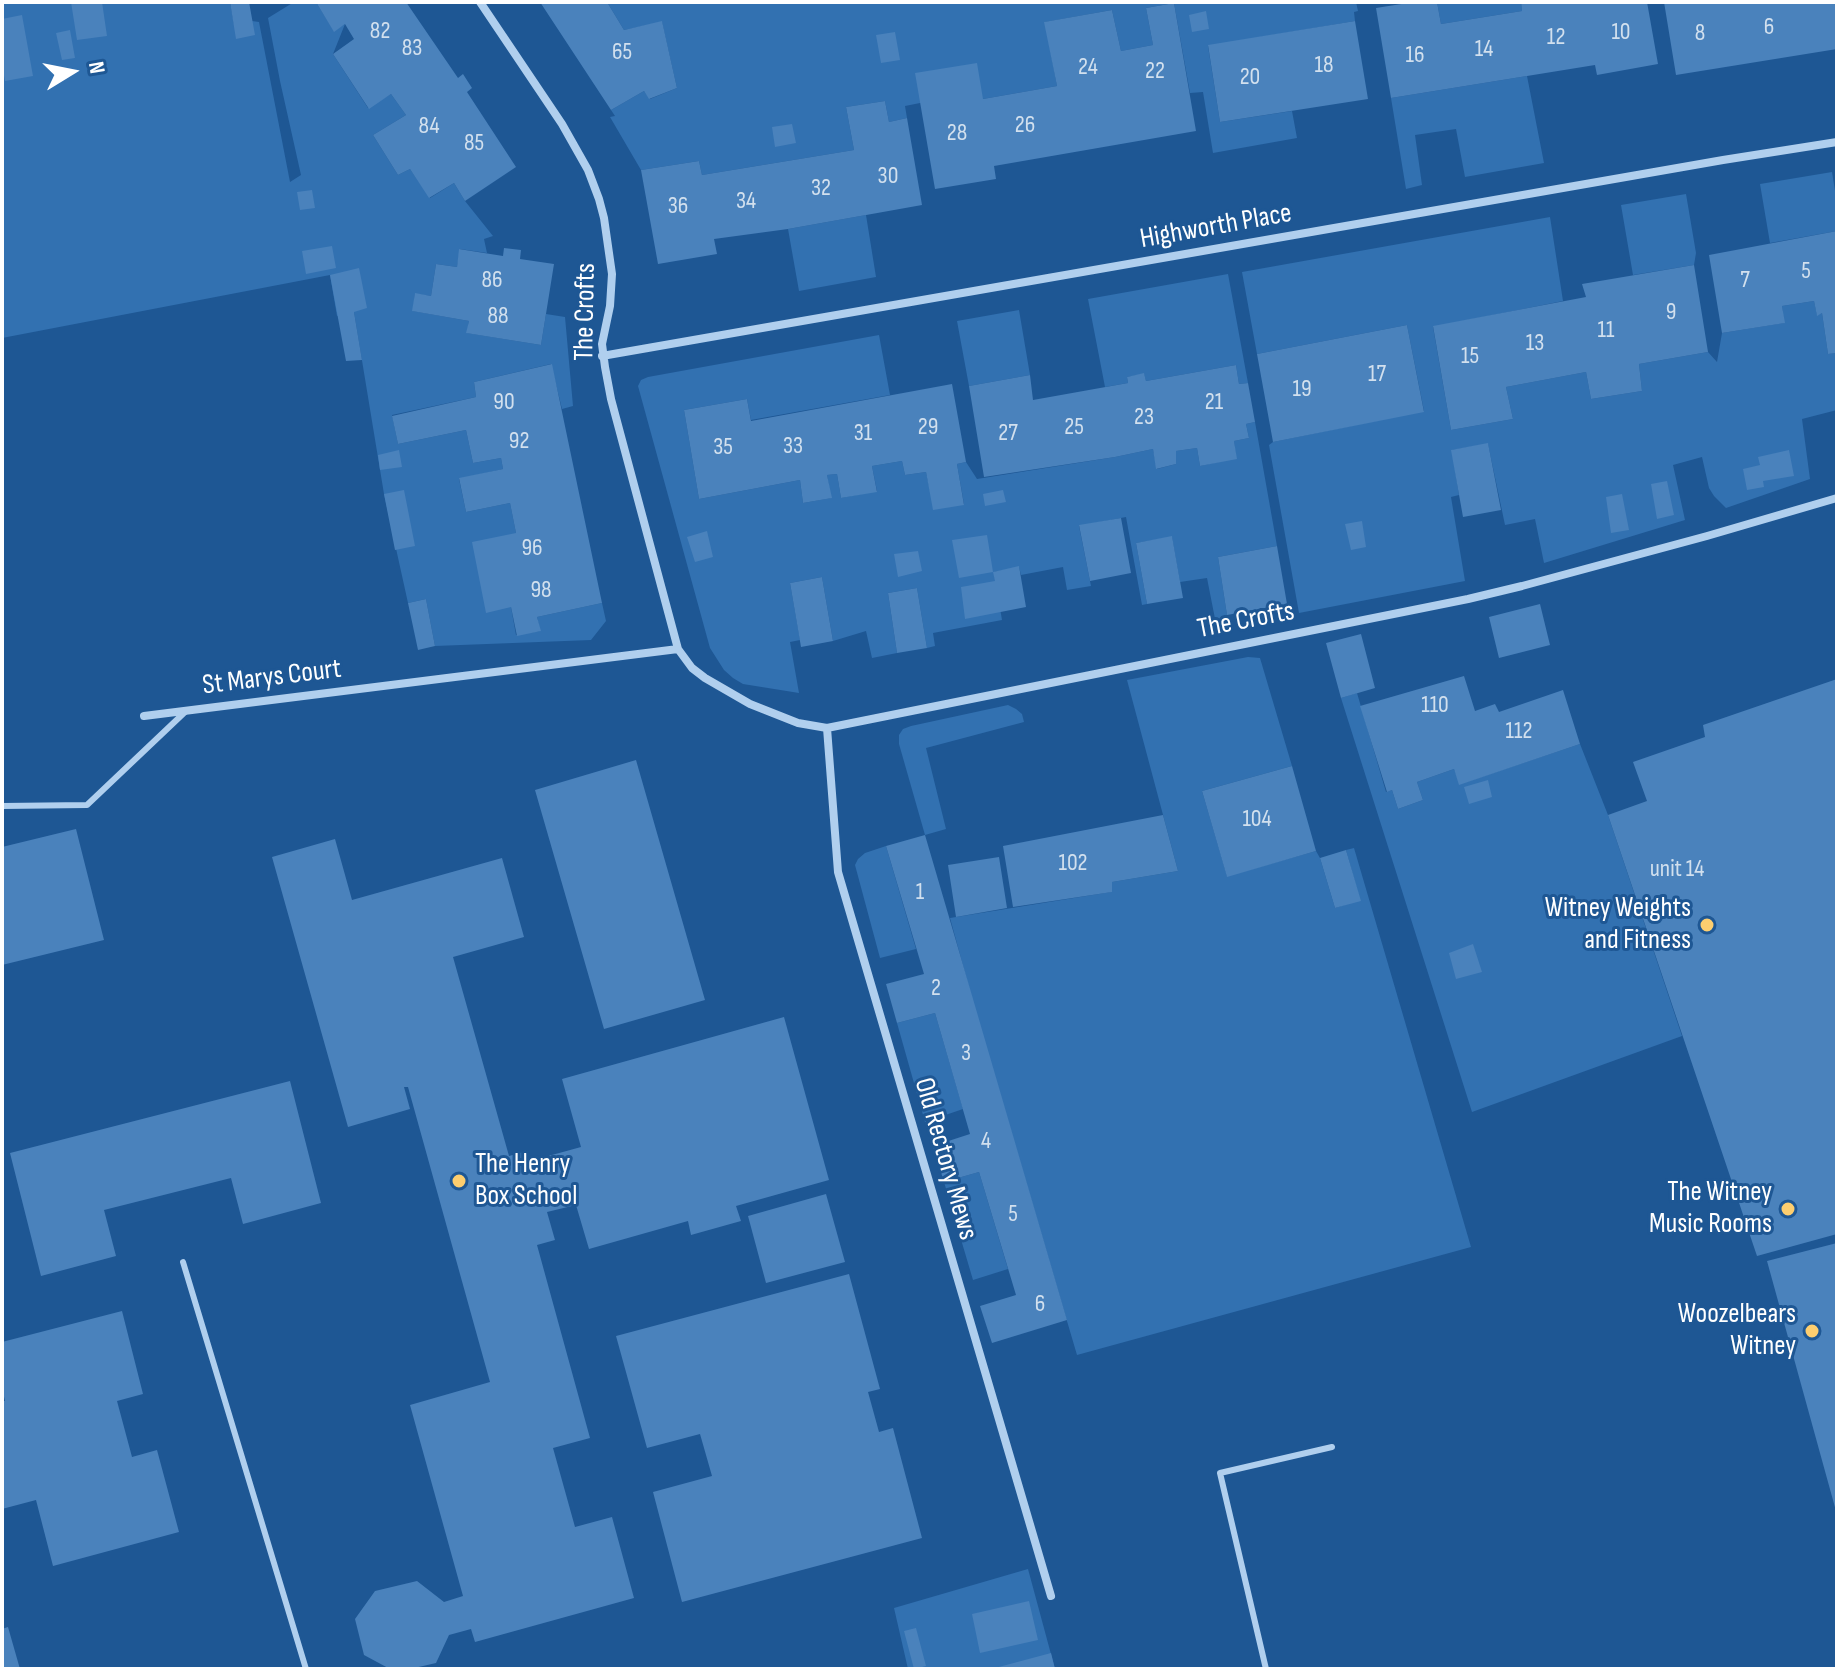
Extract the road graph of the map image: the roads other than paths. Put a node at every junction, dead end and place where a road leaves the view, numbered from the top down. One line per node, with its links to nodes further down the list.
1 (480, 2): 3 (street, The Crofts)
2 (1837, 142): 3 (street, Highworth Place)
3 (602, 356): 5 (street, The Crofts)
4 (1837, 498): 8 (street, The Crofts)
5 (678, 649): 6 (street, St Marys Court); 8 (street, The Crofts)
6 (186, 711): 7 (street, St Marys Court); 9 (lane)
7 (144, 716)
8 (827, 728): 12 (street, Old Rectory Mews)
9 (2, 806)
10 (183, 1262): 13 (lane)
11 (1332, 1447): 14 (lane)
12 (1051, 1596)
13 (306, 1669)
14 (1266, 1669)

